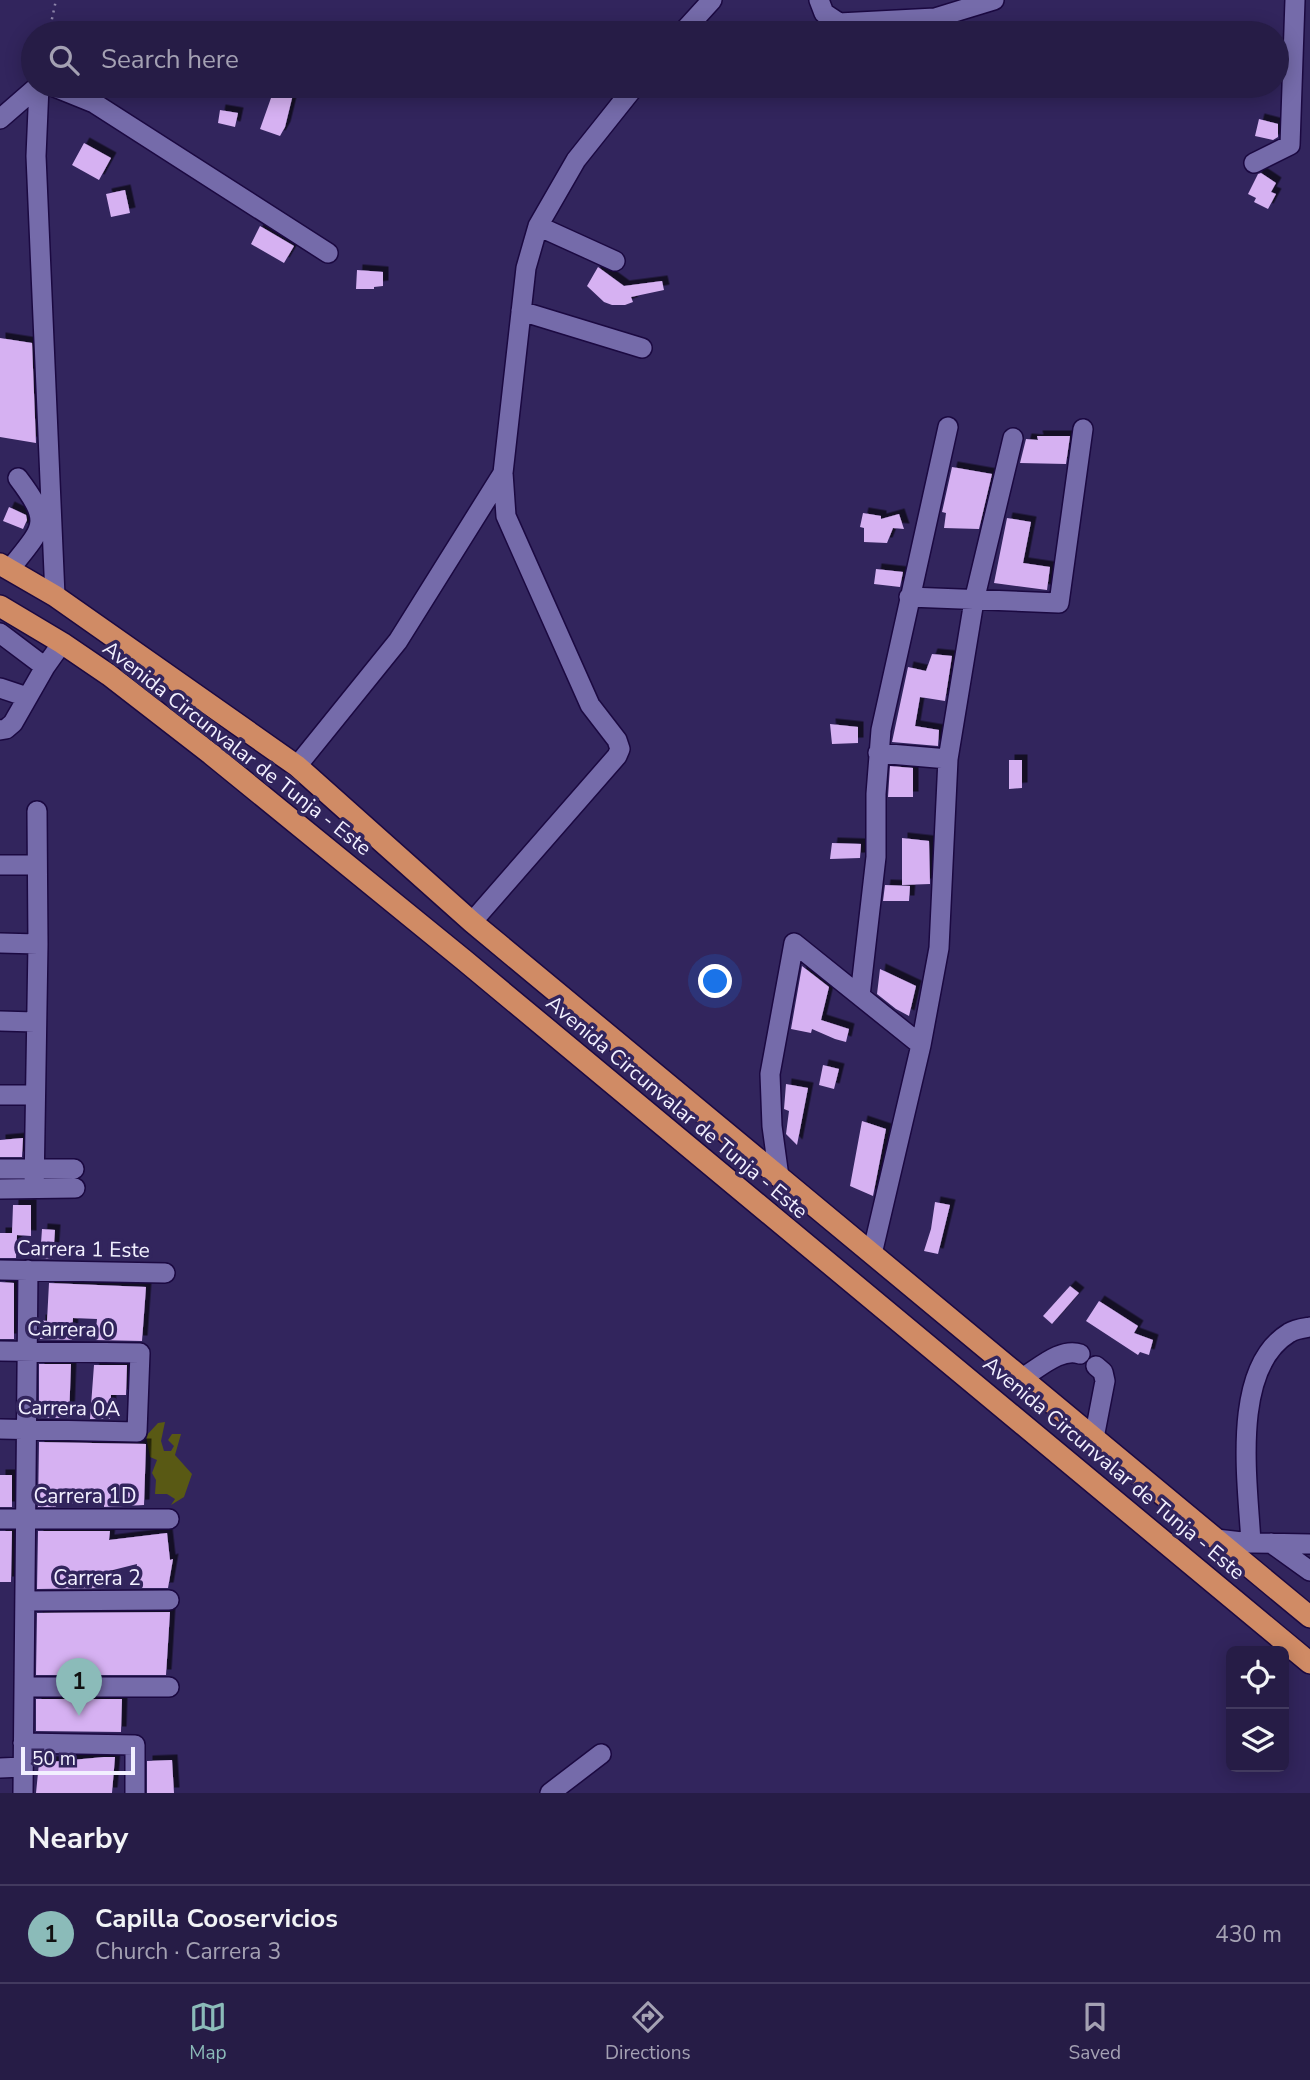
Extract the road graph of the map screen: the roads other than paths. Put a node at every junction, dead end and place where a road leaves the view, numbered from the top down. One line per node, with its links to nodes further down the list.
1 (712, 0): 5 (street)
2 (819, 0): 6 (street)
3 (994, 0): 7 (street)
4 (1295, 0): 13 (street)
5 (693, 21)
6 (836, 21)
7 (877, 21)
8 (24, 98): 12 (street)
9 (38, 98): 25 (street)
10 (82, 98): 15 (street)
11 (625, 98): 14 (street)
12 (0, 119)
13 (1254, 163)
14 (538, 226): 16 (street); 17 (street)
15 (328, 253)
16 (615, 261)
17 (521, 311): 18 (street); 22 (street)
18 (642, 348)
19 (948, 427): 26 (street)
20 (1083, 429): 27 (street)
21 (1013, 438): 27 (street)
22 (503, 473): 37 (street); 41 (street)
23 (18, 478): 24 (street)
24 (5, 566): 25 (highway, Avenida Circunvalar de Tunja - Este)
25 (55, 596): 37 (highway, Avenida Circunvalar de Tunja - Este)
26 (909, 597): 27 (street); 35 (street)
27 (974, 601): 36 (street)
28 (0, 606): 30 (highway, Avenida Circunvalar de Tunja - Este)
29 (0, 632): 31 (street)
30 (62, 643): 31 (street); 80 (highway, Avenida Circunvalar de Tunja - Este)
31 (45, 667): 33 (street)
32 (0, 688): 33 (street)
33 (27, 697): 34 (street)
34 (0, 730)
35 (878, 753): 36 (street); 44 (street)
36 (947, 759): 47 (street)
37 (297, 766): 41 (highway, Avenida Circunvalar de Tunja - Este)
38 (37, 811): 40 (street)
39 (0, 865): 40 (street)
40 (37, 865): 43 (street)
41 (472, 922): 52 (highway, Avenida Circunvalar de Tunja - Este)
42 (0, 943): 43 (street)
43 (38, 944): 46 (street)
44 (860, 996): 47 (street); 52 (street)
45 (0, 1021): 46 (street)
46 (35, 1022): 48 (street)
47 (921, 1045): 55 (street)
48 (34, 1094): 49 (street); 51 (street)
49 (0, 1095)
50 (0, 1169): 51 (street)
51 (34, 1169): 54 (street); 54 (street)
52 (779, 1177): 55 (highway, Avenida Circunvalar de Tunja - Este)
53 (0, 1189): 54 (street)
54 (34, 1189)
55 (872, 1254): 64 (highway, Avenida Circunvalar de Tunja - Este)
56 (0, 1270): 57 (street, Carrera 1 Este)
57 (28, 1270): 58 (street, Carrera 1 Este); 61 (street)
58 (165, 1273)
59 (1310, 1326): 73 (street)
60 (0, 1351): 61 (street, Carrera 0)
61 (27, 1351): 66 (street); 67 (street, Carrera 0)
62 (1080, 1354): 64 (street)
63 (1097, 1366): 68 (street)
64 (1022, 1378): 68 (highway, Avenida Circunvalar de Tunja - Este)
65 (0, 1429): 66 (street, Carrera 0A)
66 (27, 1429): 67 (street, Carrera 0A); 70 (street)
67 (136, 1432)
68 (1094, 1438): 72 (highway, Avenida Circunvalar de Tunja - Este)
69 (0, 1519): 70 (street, Carrera 1D)
70 (26, 1519): 71 (street, Carrera 1D); 77 (street)
71 (169, 1519)
72 (1216, 1539): 73 (street); 79 (highway, Avenida Circunvalar de Tunja - Este)
73 (1251, 1543): 74 (street)
74 (1271, 1543): 75 (street); 76 (street)
75 (1310, 1544)
76 (1310, 1571)
77 (25, 1601): 78 (street, Carrera 2); 81 (street)
78 (169, 1601)
79 (1310, 1617)
80 (1310, 1663)
81 (24, 1686): 82 (street); 83 (street)
82 (169, 1687)
83 (23, 1743): 85 (street); 88 (street)
84 (601, 1754): 89 (street)
85 (23, 1767): 86 (street); 87 (street)
86 (0, 1768)
87 (23, 1793)
88 (135, 1793)
89 (550, 1793)

